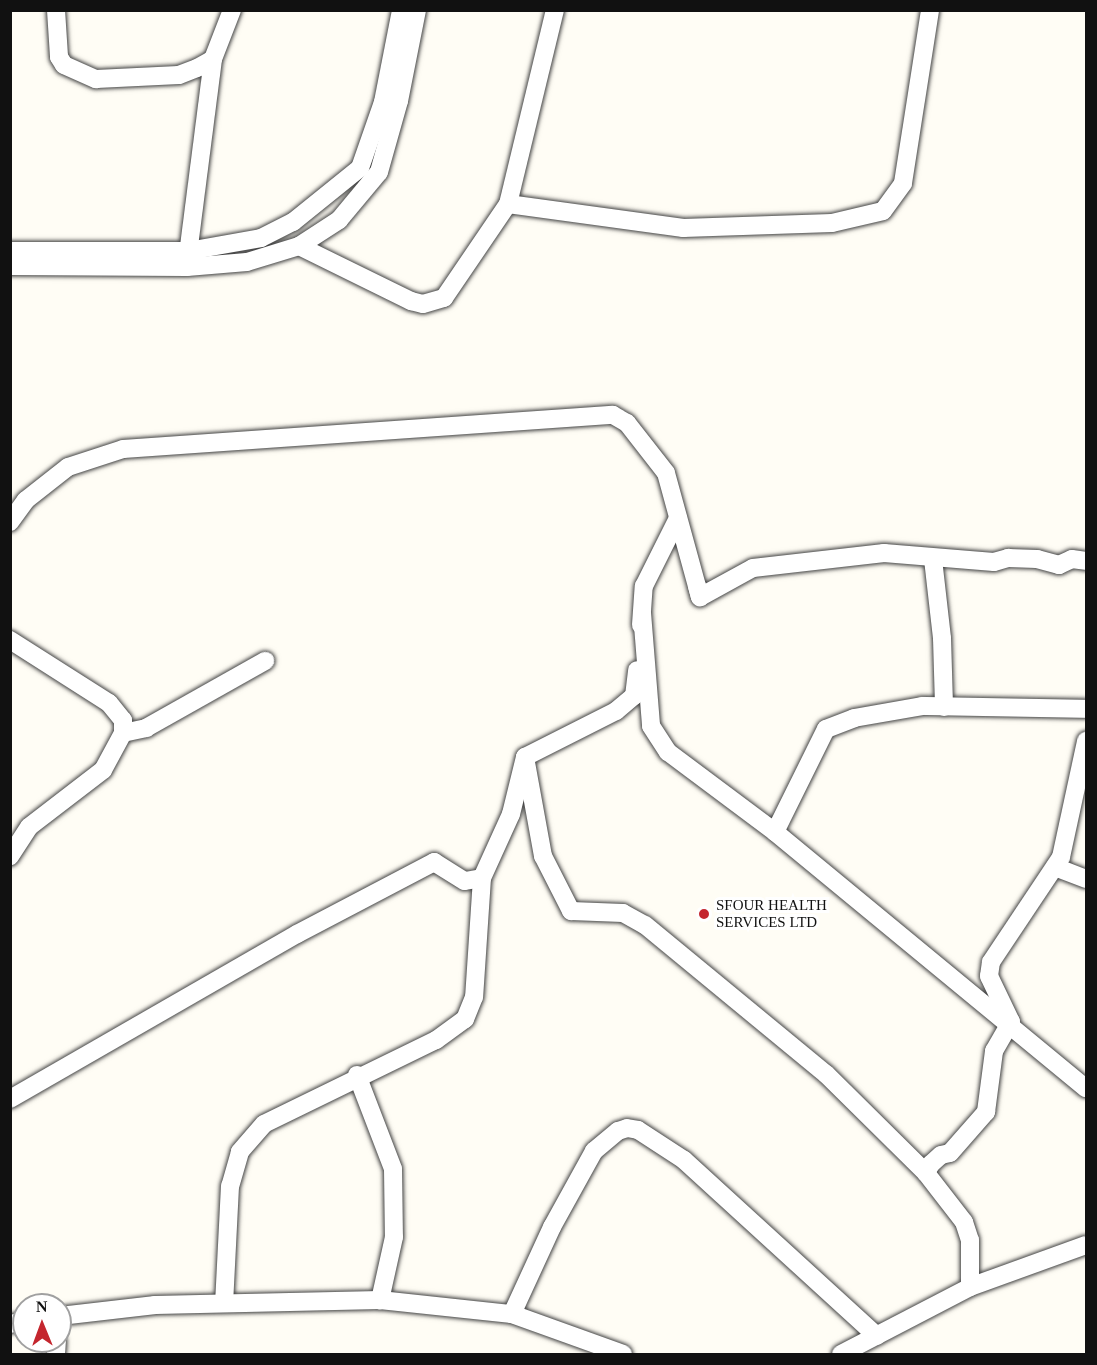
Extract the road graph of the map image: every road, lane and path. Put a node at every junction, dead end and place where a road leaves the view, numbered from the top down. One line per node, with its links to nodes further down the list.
1 (56, 10): 7 (street)
2 (232, 10): 7 (street)
3 (401, 10): 11 (street)
4 (417, 10): 9 (street)
5 (555, 10): 8 (street)
6 (930, 10): 8 (street)
7 (213, 59): 11 (street)
8 (508, 204): 9 (street)
9 (299, 246): 11 (street)
10 (10, 251): 11 (street)
11 (187, 259): 12 (street)
12 (10, 266)
13 (10, 522): 16 (street)
14 (933, 559): 15 (street); 16 (street); 20 (street)
15 (1086, 561)
16 (700, 597): 17 (street)
17 (642, 614): 24 (street); 25 (street)
18 (10, 639): 22 (street)
19 (265, 661): 22 (street)
20 (944, 707): 21 (street); 25 (street)
21 (1086, 710)
22 (123, 733): 26 (street)
23 (1086, 741): 27 (street)
24 (525, 757): 28 (street); 34 (street)
25 (775, 832): 30 (street)
26 (10, 856)
27 (1055, 867): 29 (street); 30 (street)
28 (482, 878): 31 (street); 33 (street)
29 (1086, 879)
30 (1011, 1022): 32 (street); 34 (street)
31 (357, 1076): 37 (street); 38 (street)
32 (1086, 1088)
33 (10, 1099)
34 (926, 1173): 36 (street)
35 (1086, 1245): 36 (street)
36 (970, 1287): 41 (street)
37 (380, 1300): 38 (street); 39 (street)
38 (224, 1303): 40 (street)
39 (512, 1314): 41 (street); 42 (street)
40 (72, 1315)
41 (877, 1336): 43 (street)
42 (623, 1354)
43 (841, 1354)

